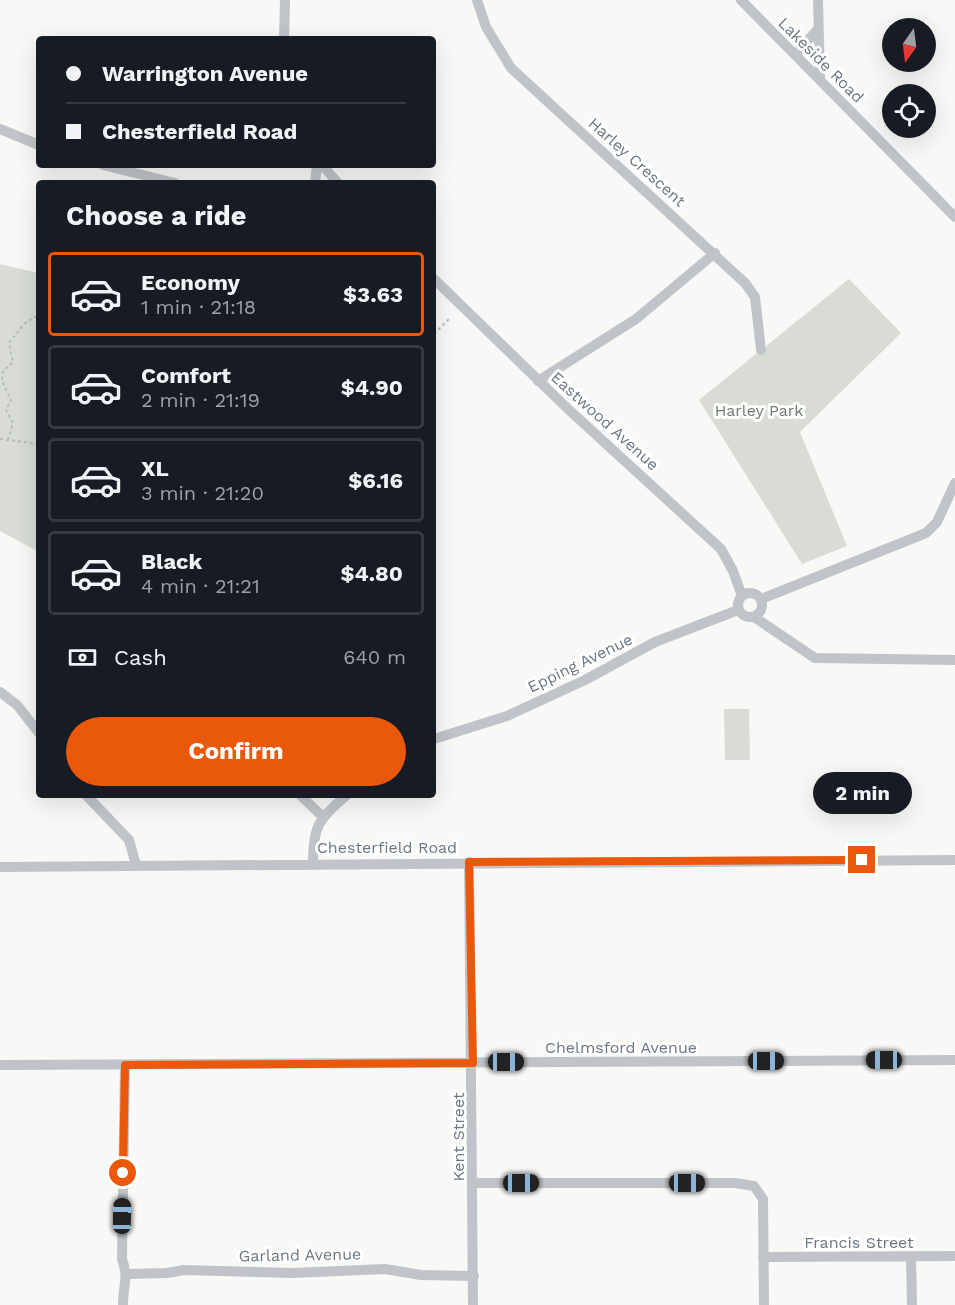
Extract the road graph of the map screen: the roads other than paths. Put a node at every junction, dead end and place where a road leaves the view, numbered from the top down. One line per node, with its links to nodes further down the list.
1 (285, 0): 6 (street)
2 (477, 0): 16 (street, Harley Crescent)
3 (741, 0): 7 (street, Lakeside Road)
4 (818, 0): 5 (street)
5 (818, 29): 7 (street); 8 (street)
6 (285, 36)
7 (795, 55): 8 (street, Lakeside Road)
8 (820, 80): 15 (street, Lakeside Road)
9 (0, 129): 10 (street)
10 (36, 144)
11 (115, 168): 13 (street)
12 (325, 168): 14 (street)
13 (164, 180)
14 (336, 180)
15 (955, 217)
16 (715, 254): 18 (street, Harley Crescent); 19 (street)
17 (436, 281): 19 (street, Eastwood Avenue)
18 (761, 350)
19 (538, 381): 21 (street, Eastwood Avenue)
20 (955, 483): 22 (street)
21 (742, 596): 22 (street); 23 (street)
22 (761, 599): 24 (street)
23 (738, 610): 24 (street); 28 (street, Epping Avenue)
24 (754, 617): 25 (street)
25 (955, 660)
26 (0, 692): 27 (street)
27 (36, 729)
28 (436, 738)
29 (89, 798): 36 (street)
30 (303, 798): 32 (street)
31 (343, 798): 32 (street)
32 (322, 816): 35 (street)
33 (955, 860): 34 (street, Chesterfield Road)
34 (469, 862): 35 (street, Chesterfield Road); 39 (street, Kent Street)
35 (312, 863): 36 (street, Chesterfield Road)
36 (136, 865): 37 (street, Chesterfield Road)
37 (0, 867)
38 (955, 1060): 39 (street, Chelmsford Avenue)
39 (473, 1063): 41 (street, Chelmsford Avenue); 42 (street, Kent Street)
40 (0, 1065): 41 (street, Chelmsford Avenue)
41 (125, 1065): 46 (street)
42 (473, 1183): 44 (street); 47 (street, Kent Street)
43 (955, 1256): 45 (street, Francis Street)
44 (763, 1257): 45 (street, Francis Street); 50 (street)
45 (911, 1257): 51 (street)
46 (127, 1274): 47 (street, Garland Avenue); 48 (street)
47 (474, 1276): 49 (street, Kent Street)
48 (123, 1305)
49 (473, 1305)
50 (764, 1305)
51 (912, 1305)

